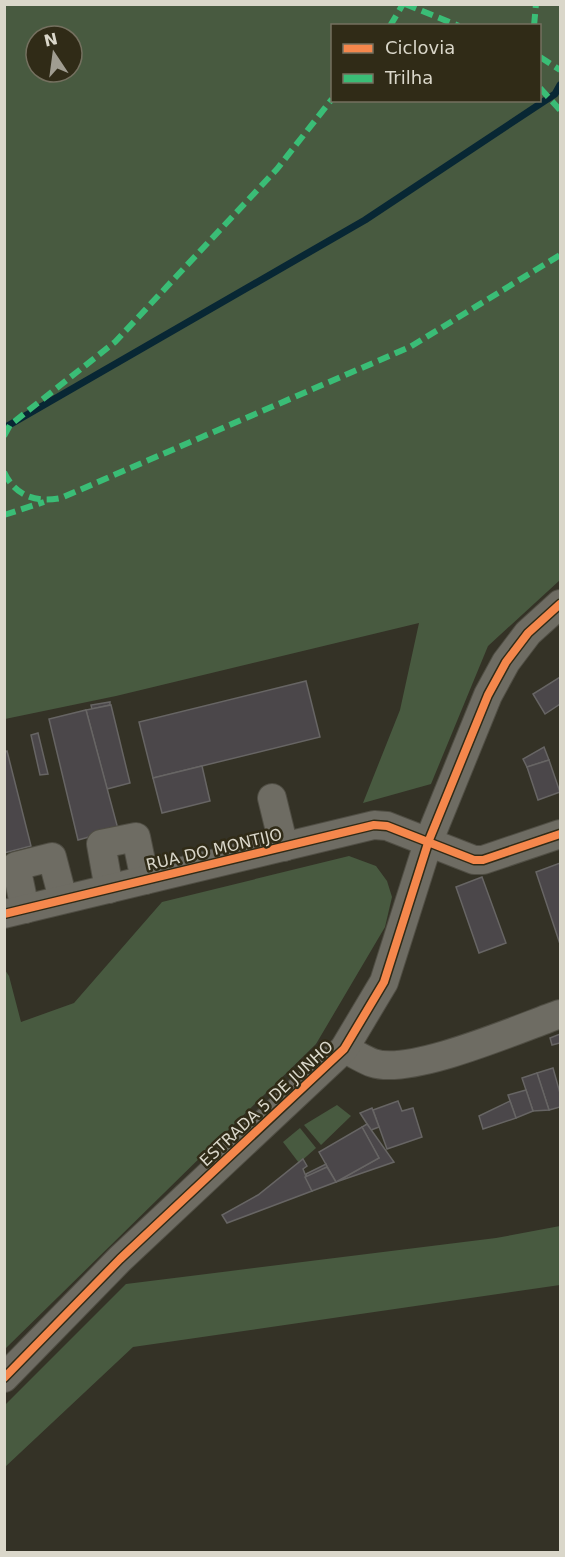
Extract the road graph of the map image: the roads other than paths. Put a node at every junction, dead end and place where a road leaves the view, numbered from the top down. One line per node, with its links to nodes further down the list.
1 (561, 604): 4 (street, ESTRADA 5 DE JUNHO)
2 (272, 798): 5 (street)
3 (561, 834): 4 (street, RUA DO MONTIJO)
4 (429, 840): 5 (street, RUA DO MONTIJO); 11 (street, ESTRADA 5 DE JUNHO)
5 (284, 847): 6 (street, RUA DO MONTIJO)
6 (145, 880): 7 (street, RUA DO MONTIJO); 7 (street)
7 (109, 889): 8 (street, RUA DO MONTIJO)
8 (63, 899): 9 (street, RUA DO MONTIJO); 9 (street)
9 (15, 911)
10 (561, 1014): 11 (street)
11 (344, 1049): 12 (street, ESTRADA 5 DE JUNHO)
12 (4, 1378)

